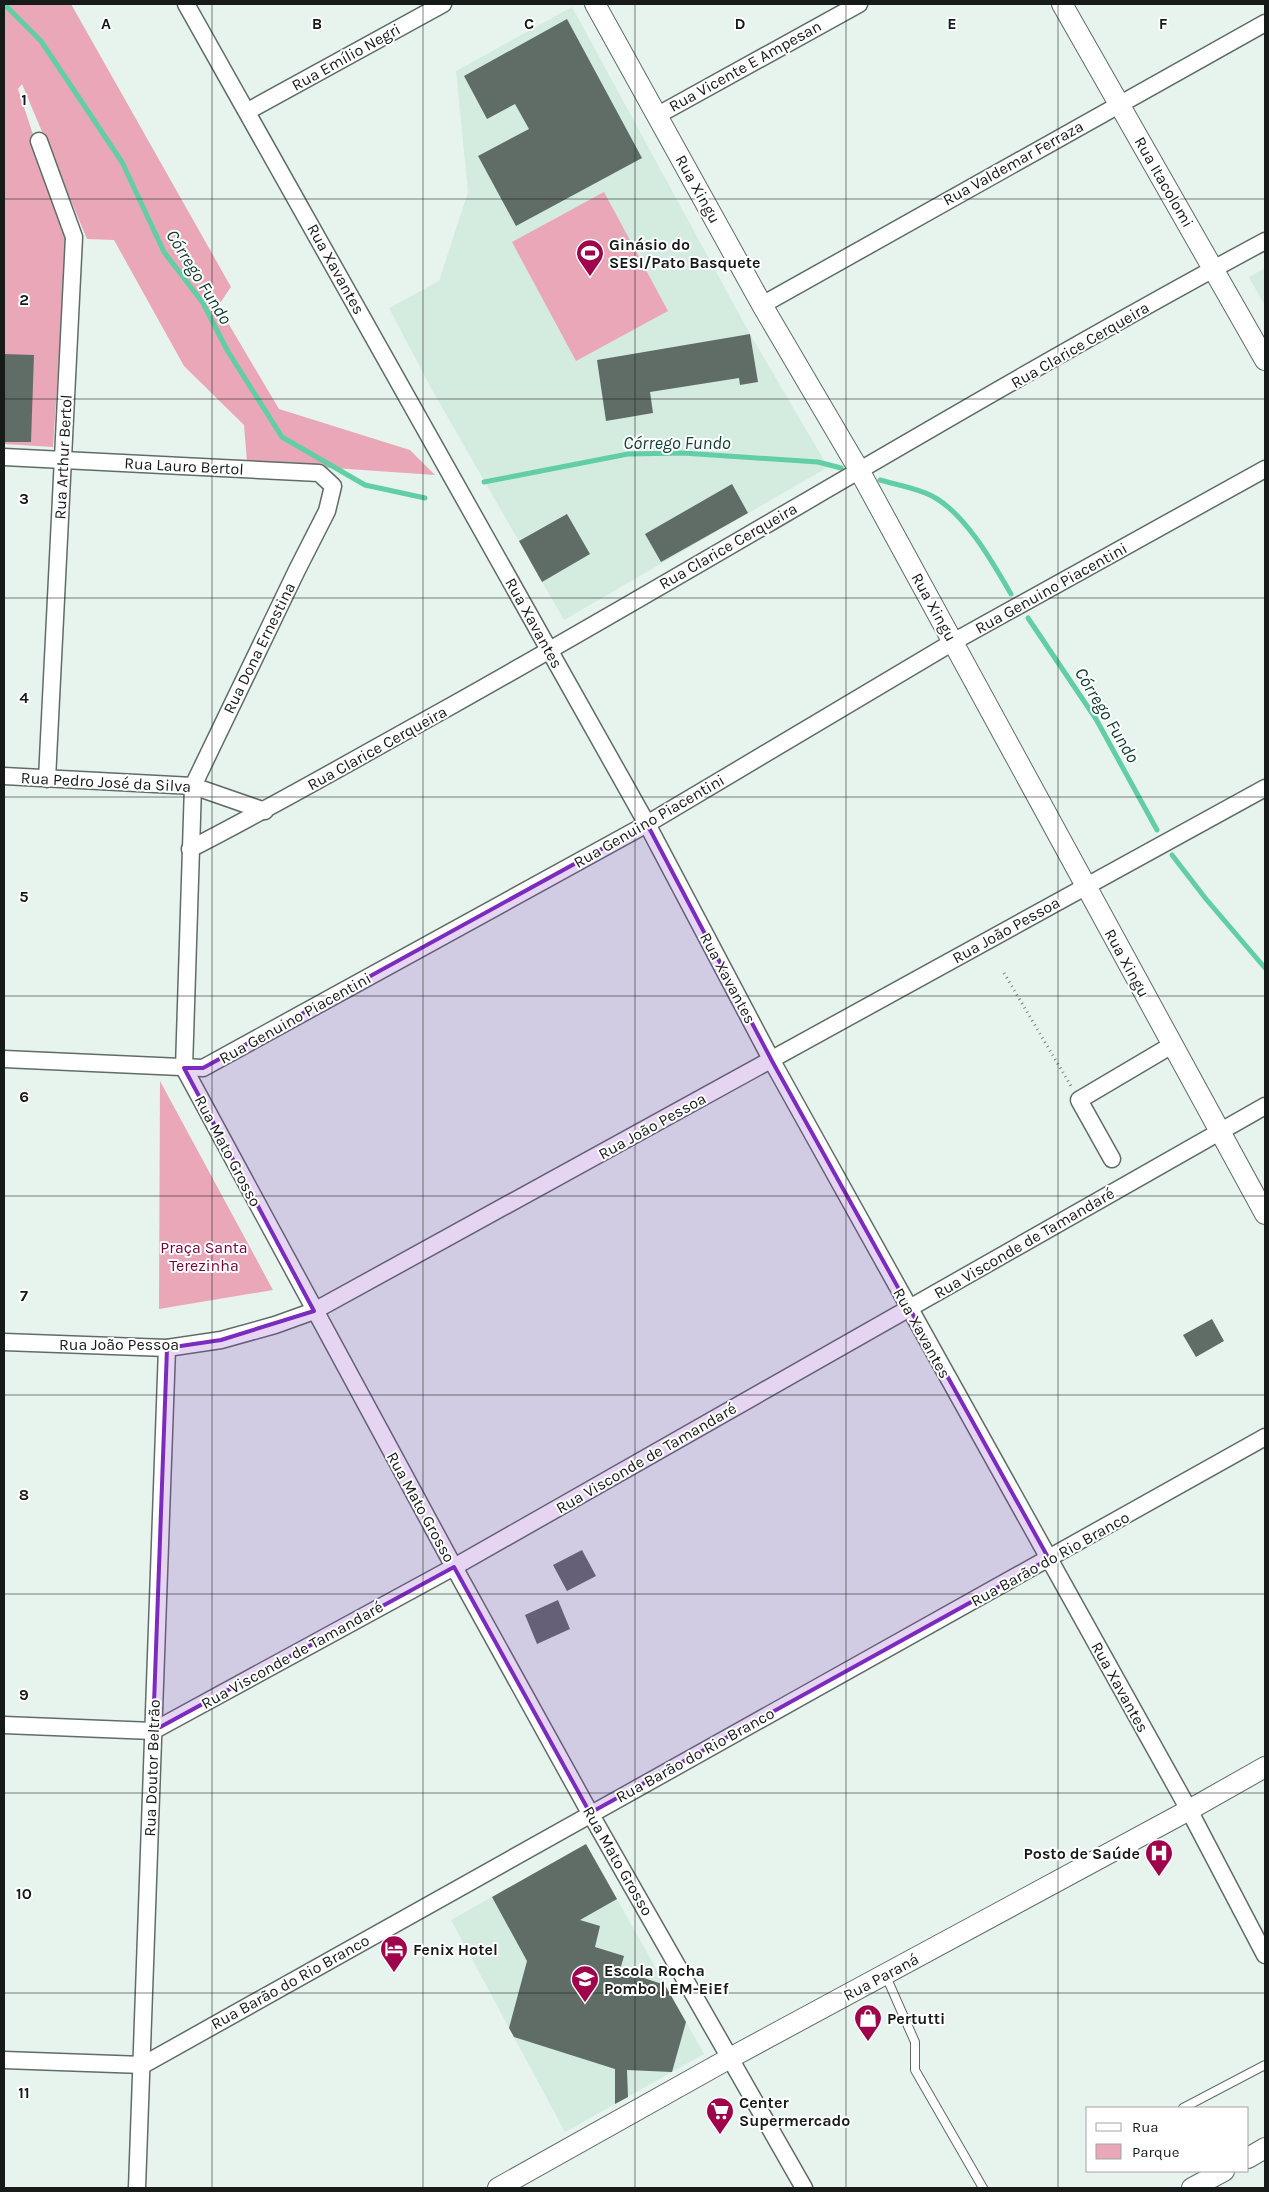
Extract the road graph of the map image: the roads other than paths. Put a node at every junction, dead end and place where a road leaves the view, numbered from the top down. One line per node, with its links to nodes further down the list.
1 (186, 4): 8 (street, Rua Xavantes)
2 (444, 4): 8 (street, Rua Emílio Negri)
3 (595, 4): 9 (street, Rua Xingu)
4 (859, 4): 9 (street, Rua Vicente E Ampesan)
5 (1062, 4): 7 (street, Rua Itacolomi)
6 (1265, 23): 7 (street, Rua Valdemar Ferraza)
7 (1120, 103): 12 (street, Rua Itacolomi); 13 (street, Rua Valdemar Ferraza)
8 (248, 111): 21 (street, Rua Xavantes)
9 (658, 114): 13 (street, Rua Xingu)
10 (39, 141): 16 (street, Rua Arthur Bertol)
11 (1265, 241): 12 (street, Rua Clarice Cerqueira)
12 (1214, 269): 14 (street, Rua Itacolomi); 18 (street, Rua Clarice Cerqueira)
13 (762, 305): 18 (street, Rua Xingu)
14 (1265, 360)
15 (4, 457): 16 (street, Rua Lauro Bertol)
16 (63, 460): 19 (street, Rua Lauro Bertol); 23 (street, Rua Arthur Bertol)
17 (1265, 469): 20 (street, Rua Genuino Piacentini)
18 (859, 470): 20 (street, Rua Xingu); 21 (street, Rua Clarice Cerqueira)
19 (327, 511): 24 (street, Rua Dona Ernestina)
20 (953, 642): 27 (street, Rua Genuino Piacentini); 29 (street, Rua Xingu)
21 (549, 651): 26 (street, Rua Clarice Cerqueira); 27 (street, Rua Xavantes)
22 (4, 776): 23 (street, Rua Pedro José da Silva)
23 (47, 779): 24 (street, Rua Pedro José da Silva)
24 (193, 786): 26 (street, Rua Pedro José da Silva); 28 (street, Rua Mato Grosso)
25 (1265, 788): 29 (street, Rua João Pessoa)
26 (265, 811): 28 (street, Rua Clarice Cerqueira)
27 (648, 824): 32 (street, Rua Xavantes); 33 (street, Rua Genuino Piacentini)
28 (190, 849): 33 (street, Rua Mato Grosso)
29 (1085, 886): 30 (street, Rua Xingu); 32 (street, Rua João Pessoa)
30 (1172, 1045): 35 (street, Rua Xingu); 36 (street)
31 (4, 1059): 33 (street, Rua Genuino Piacentini)
32 (772, 1061): 38 (street, Rua Xavantes); 39 (street, Rua João Pessoa)
33 (184, 1068): 39 (street, Rua Mato Grosso)
34 (1265, 1106): 35 (street, Rua Visconde de Tamandaré)
35 (1220, 1132): 37 (street, Rua Xingu); 38 (street, Rua Visconde de Tamandaré)
36 (1112, 1159)
37 (1265, 1214)
38 (909, 1309): 43 (street, Rua Xavantes); 44 (street, Rua Visconde de Tamandaré)
39 (314, 1311): 41 (street, Rua João Pessoa); 44 (street, Rua Mato Grosso)
40 (4, 1342): 41 (street, Rua João Pessoa)
41 (167, 1348): 46 (street, Rua Doutor Beltrão)
42 (1265, 1437): 43 (street, Rua Barão do Rio Branco)
43 (1049, 1560): 48 (street, Rua Xavantes); 49 (street, Rua Barão do Rio Branco)
44 (454, 1567): 46 (street, Rua Visconde de Tamandaré); 49 (street, Rua Mato Grosso)
45 (4, 1725): 46 (street)
46 (153, 1730): 54 (street, Rua Doutor Beltrão)
47 (1265, 1767): 48 (street, Rua Paraná)
48 (1189, 1810): 50 (street, Rua Xavantes); 51 (street, Rua Paraná)
49 (590, 1813): 52 (street, Rua Mato Grosso); 54 (street, Rua Barão do Rio Branco)
50 (1265, 1955)
51 (885, 1974): 52 (street, Rua Paraná); 63 (lane)
52 (730, 2058): 61 (street, Rua Paraná); 62 (street, Rua Mato Grosso)
53 (4, 2060): 54 (street)
54 (143, 2064): 60 (street, Rua Doutor Beltrão)
55 (1265, 2065): 56 (lane)
56 (1184, 2107)
57 (1265, 2148): 58 (street)
58 (1249, 2157)
59 (1222, 2172): 64 (street)
60 (137, 2188)
61 (498, 2188)
62 (804, 2188)
63 (982, 2188)
64 (1192, 2188)

